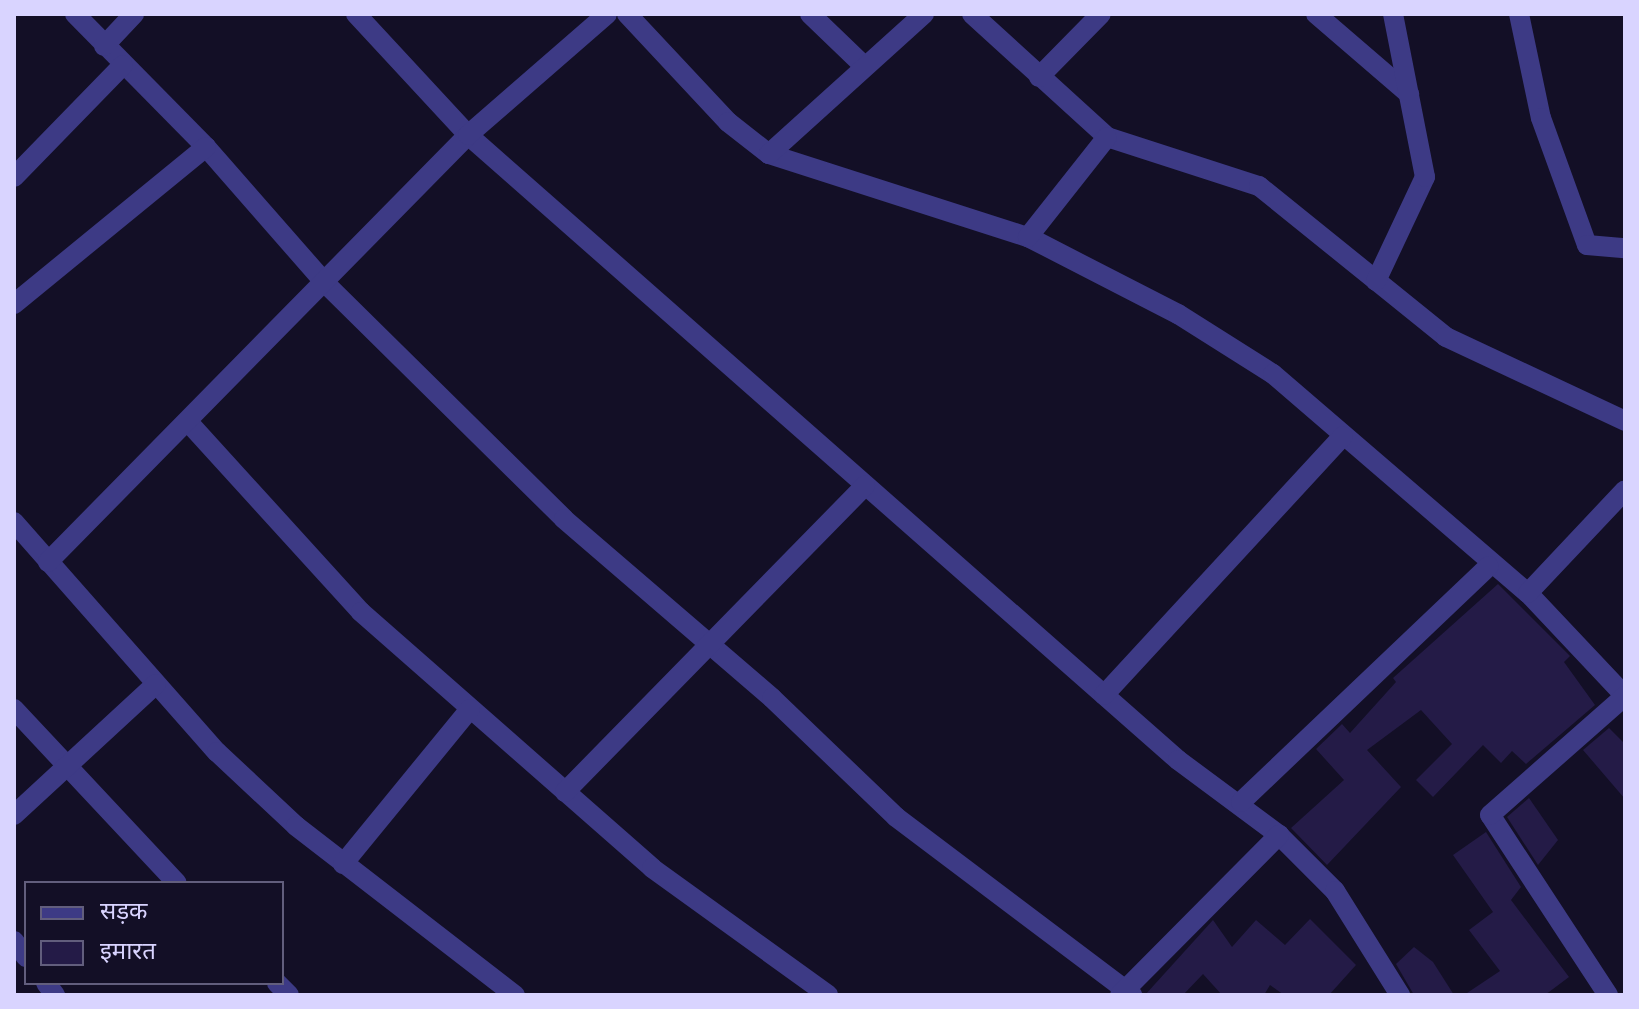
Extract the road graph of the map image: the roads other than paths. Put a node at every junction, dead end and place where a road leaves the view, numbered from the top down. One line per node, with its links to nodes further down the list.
1 (75, 14): 13 (street)
2 (134, 14): 13 (street)
3 (356, 14): 18 (street)
4 (607, 14): 18 (street)
5 (627, 14): 21 (street)
6 (810, 14): 15 (street)
7 (924, 14): 15 (street)
8 (972, 14): 16 (street)
9 (1101, 14): 16 (street)
10 (1316, 14): 17 (street)
11 (1393, 14): 17 (street)
12 (1519, 14): 24 (street)
13 (104, 46): 14 (street)
14 (123, 65): 20 (street); 22 (street)
15 (863, 65): 21 (street)
16 (1039, 77): 19 (street)
17 (1409, 94): 25 (street)
18 (468, 135): 26 (street); 31 (street)
19 (1107, 137): 23 (street); 25 (street)
20 (206, 147): 26 (street); 27 (street)
21 (769, 154): 23 (street)
22 (14, 177)
23 (1028, 237): 30 (street)
24 (1625, 248)
25 (1376, 281): 28 (street)
26 (324, 282): 29 (street); 37 (street)
27 (14, 304)
28 (1625, 421)
29 (190, 424): 34 (street); 42 (street)
30 (1343, 436): 35 (street); 39 (street)
31 (865, 486): 37 (street); 39 (street)
32 (1625, 490): 36 (street)
33 (14, 522): 34 (street)
34 (48, 562): 38 (street)
35 (1489, 566): 36 (street); 45 (street)
36 (1528, 593): 40 (street)
37 (712, 646): 44 (street); 50 (street)
38 (156, 684): 43 (street); 48 (street)
39 (1104, 695): 45 (street)
40 (1625, 696): 54 (street)
41 (14, 709): 43 (street)
42 (470, 709): 44 (street); 48 (street)
43 (68, 768): 46 (street); 49 (street)
44 (565, 792): 52 (street)
45 (1241, 802): 47 (street)
46 (14, 815)
47 (1279, 835): 50 (street); 53 (street)
48 (343, 864): 51 (street)
49 (175, 881)
50 (1126, 993)
51 (515, 995)
52 (828, 995)
53 (1400, 995)
54 (1608, 995)

